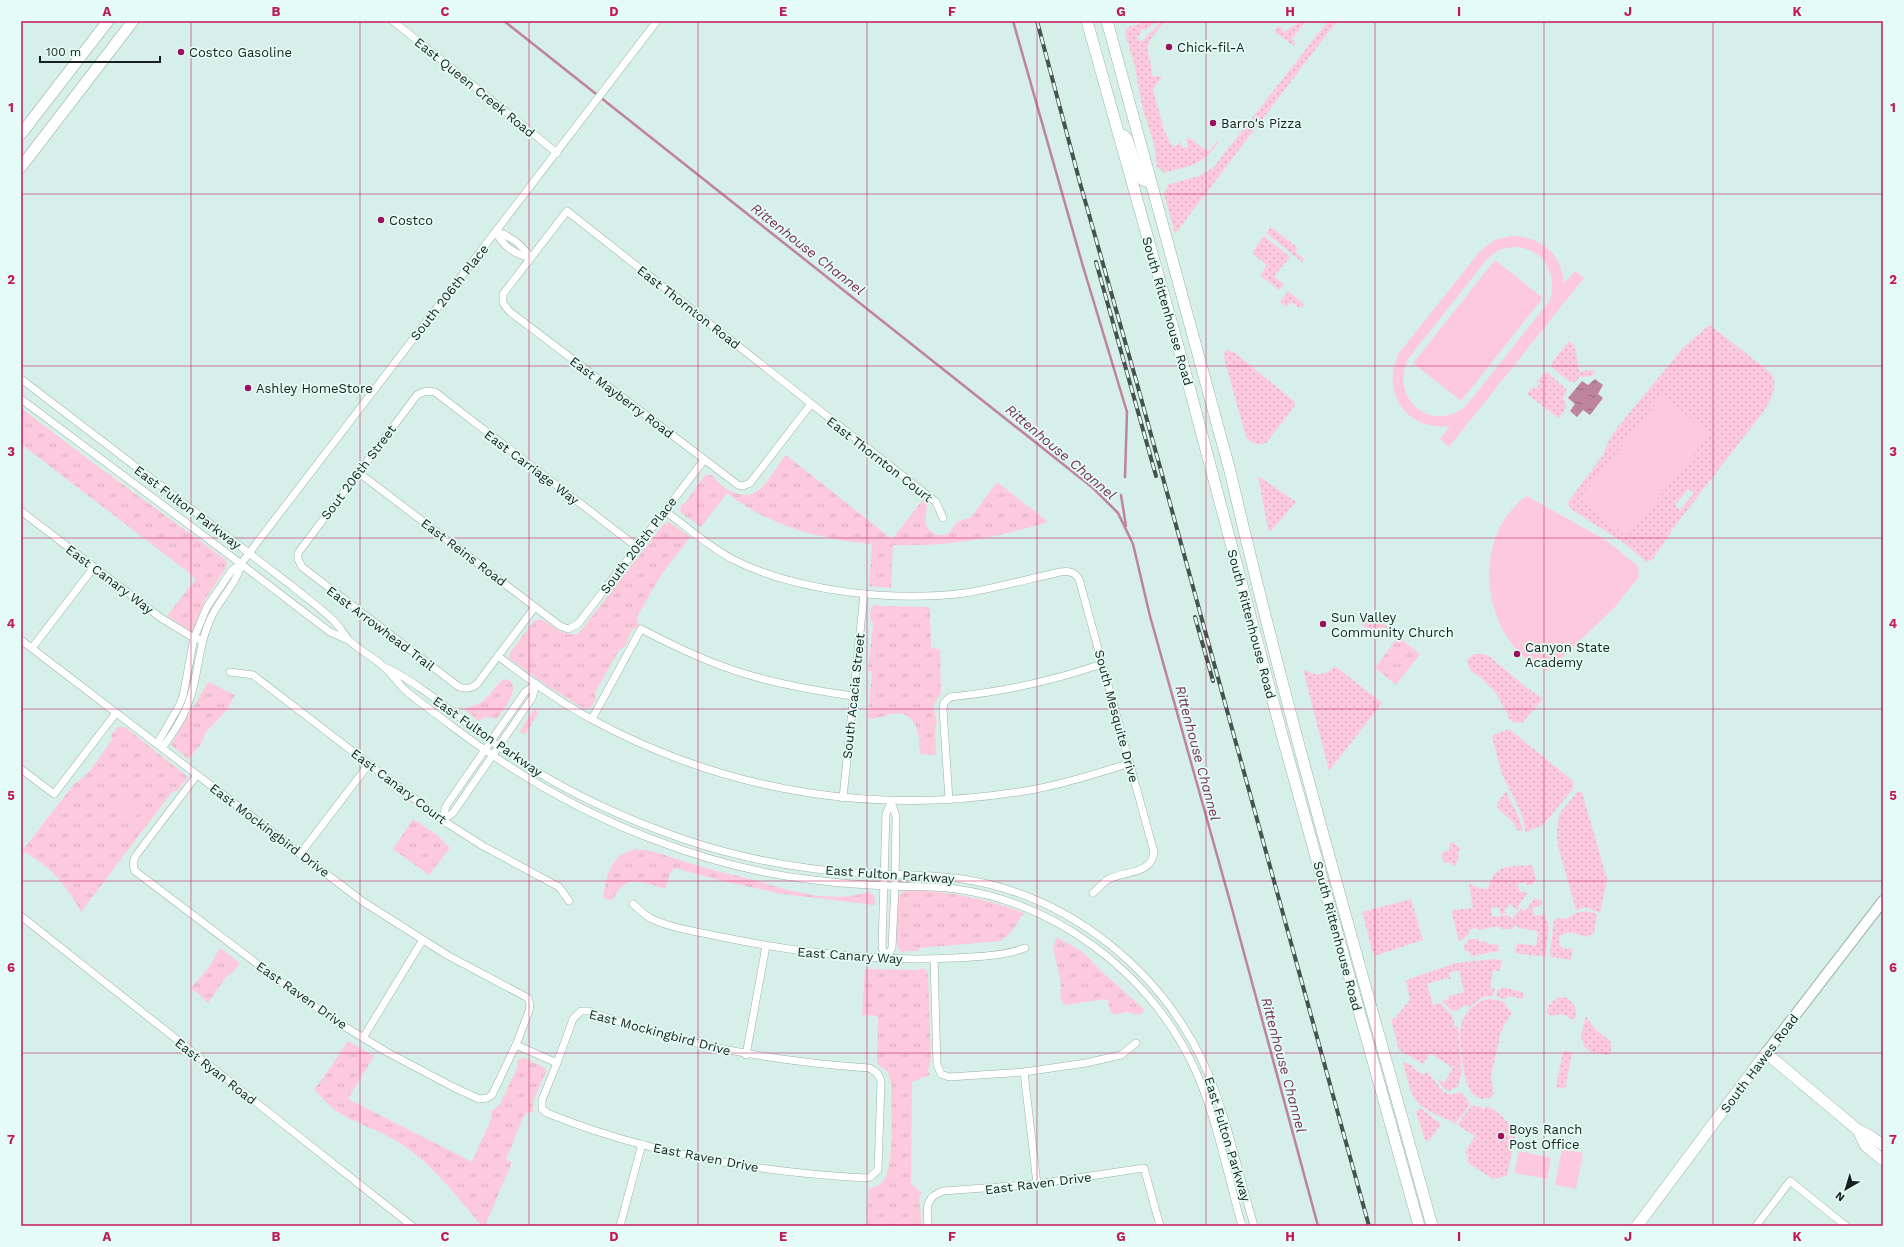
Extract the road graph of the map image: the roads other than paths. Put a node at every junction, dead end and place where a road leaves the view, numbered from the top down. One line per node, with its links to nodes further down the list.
1 (108, 21): 8 (main road)
2 (133, 21): 10 (main road)
3 (392, 21): 9 (street, East Queen Creek Road)
4 (657, 21): 9 (street, South 206th Place)
5 (1087, 21): 7 (main road, South Rittenhouse Road)
6 (1105, 22): 11 (main road, South Rittenhouse Road)
7 (1117, 129): 11 (main road); 21 (main road, South Rittenhouse Road)
8 (21, 134)
9 (557, 153): 12 (street, South 206th Place)
10 (21, 167)
11 (1150, 182): 19 (main road, South Rittenhouse Road)
12 (496, 232): 13 (street); 26 (street, South 206th Place)
13 (531, 258): 17 (street, East Thornton Road); 18 (street, East Mayberry Road)
14 (21, 379): 26 (street, East Fulton Parkway)
15 (426, 391): 20 (street, Sout 206th Street); 25 (street, East Carriage Way)
16 (21, 399): 28 (street, East Fulton Parkway)
17 (811, 404): 18 (street, East Mayberry Road); 24 (street, East Thornton Court)
18 (704, 460): 23 (street, South 205th Place)
19 (1230, 468): 21 (main road); 74 (main road, South Rittenhouse Road)
20 (358, 472): 27 (street, Sout 206th Street); 31 (street, East Reins Road)
21 (1212, 472): 75 (main road, South Rittenhouse Road)
22 (21, 511): 29 (street, East Canary Way)
23 (665, 511): 25 (street, South 205th Place); 30 (street)
24 (943, 518)
25 (637, 547): 32 (street, South 205th Place)
26 (248, 553): 28 (street, South 206th Place); 36 (street, East Fulton Parkway)
27 (298, 559): 38 (street, East Arrowhead Trail)
28 (241, 564): 33 (street, South 206th Place); 35 (street, South 206th Place); 36 (street, East Fulton Parkway)
29 (94, 567): 33 (street, East Canary Way); 37 (street)
30 (864, 594): 39 (street, South Mesquite Drive); 43 (street, South Acacia Street)
31 (536, 607): 32 (street, East Reins Road); 38 (street)
32 (571, 629)
33 (194, 638): 35 (street, East Canary Way); 47 (street, South 206th Place)
34 (21, 640): 37 (street, East Mockingbird Drive)
35 (203, 640): 47 (street, South 206th Place)
36 (350, 641): 40 (street, East Fulton Parkway)
37 (32, 648): 44 (street, East Mockingbird Drive)
38 (498, 656): 42 (street)
39 (1102, 664): 51 (street, South Mesquite Drive); 56 (street)
40 (383, 666): 46 (street, East Fulton Parkway); 49 (street, East Fulton Parkway)
41 (230, 672): 52 (street, East Canary Court)
42 (536, 684): 45 (street); 46 (street); 48 (street)
43 (853, 696): 45 (street); 55 (street, South Acacia Street)
44 (116, 713): 47 (street, East Mockingbird Drive); 53 (street)
45 (592, 719): 55 (street)
46 (491, 741): 48 (street, East Fulton Parkway); 49 (street)
47 (160, 746): 54 (street, East Mockingbird Drive)
48 (499, 747): 50 (street); 60 (street, East Fulton Parkway)
49 (484, 750): 50 (street, East Fulton Parkway); 58 (street)
50 (492, 756): 58 (street); 62 (street, East Fulton Parkway)
51 (1130, 763): 56 (street); 64 (street, South Mesquite Drive)
52 (369, 764): 58 (street, East Canary Court); 59 (street)
53 (21, 769)
54 (197, 775): 59 (street, East Mockingbird Drive); 76 (street, East Raven Drive)
55 (842, 798): 57 (street)
56 (949, 800): 57 (street)
57 (891, 802): 60 (street); 61 (street)
58 (442, 820): 66 (street, East Canary Court)
59 (300, 854): 69 (street, East Mockingbird Drive)
60 (885, 874): 61 (street, East Fulton Parkway); 62 (street)
61 (895, 875): 63 (street); 94 (street, East Fulton Parkway)
62 (884, 886): 63 (street, East Fulton Parkway); 72 (street)
63 (895, 886): 72 (street); 93 (street, East Fulton Parkway)
64 (1093, 893)
65 (1883, 901): 79 (main road, South Hawes Road)
66 (569, 902)
67 (633, 904): 70 (street)
68 (21, 916): 89 (street, East Ryan Road)
69 (422, 941): 76 (street); 78 (street, East Mockingbird Drive)
70 (766, 946): 72 (street, East Canary Way); 80 (street)
71 (1025, 948): 73 (street)
72 (885, 959): 73 (street, East Canary Way)
73 (934, 959): 82 (street)
74 (1366, 990): 75 (main road); 96 (main road, South Rittenhouse Road)
75 (1354, 993): 95 (main road, South Rittenhouse Road)
76 (363, 1038): 78 (street, East Raven Drive)
77 (1136, 1043): 82 (street)
78 (516, 1045): 81 (street)
79 (1766, 1053): 83 (main road); 97 (main road, South Hawes Road)
80 (746, 1055): 81 (street, East Mockingbird Drive); 87 (street, East Mockingbird Drive)
81 (557, 1063): 84 (street, East Raven Drive)
82 (1024, 1072): 88 (street)
83 (1858, 1130): 85 (main road); 86 (main road)
84 (642, 1144): 87 (street, East Raven Drive); 90 (street)
85 (1883, 1145)
86 (1883, 1160)
87 (875, 1173)
88 (1037, 1184): 91 (street, East Raven Drive); 92 (street, East Raven Drive)
89 (412, 1226)
90 (620, 1226)
91 (928, 1226)
92 (1160, 1226)
93 (1242, 1226)
94 (1254, 1226)
95 (1419, 1226)
96 (1432, 1226)
97 (1637, 1226)
98 (1756, 1226): 99 (street)
99 (1846, 1226)

